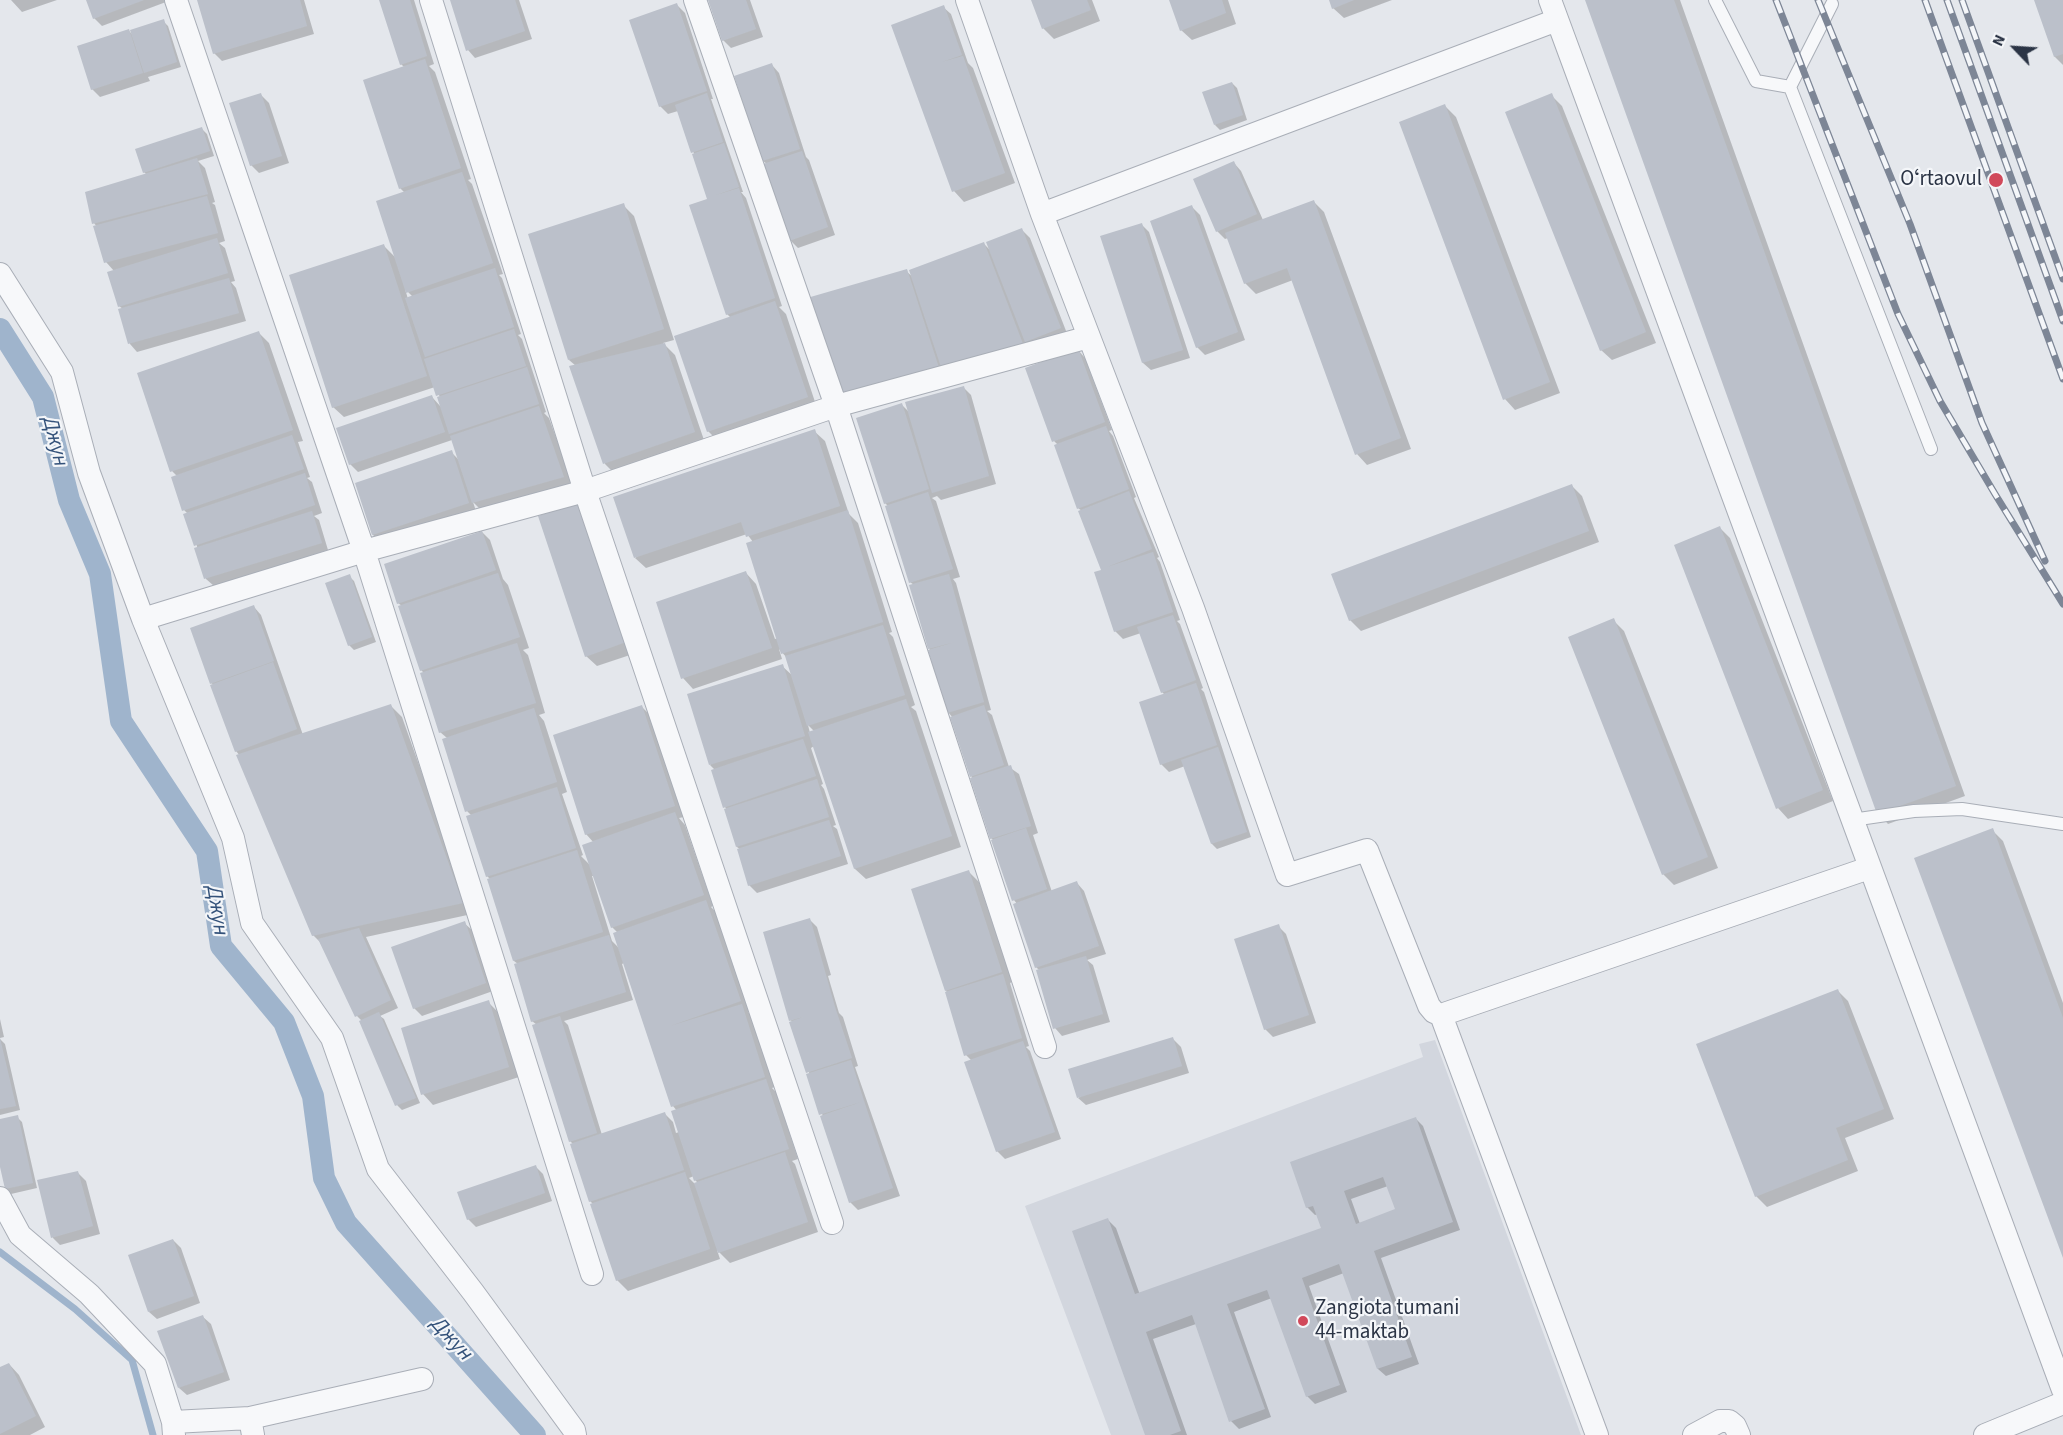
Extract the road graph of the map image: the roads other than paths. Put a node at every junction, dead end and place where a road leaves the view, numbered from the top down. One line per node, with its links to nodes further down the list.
1 (176, 0): 15 (street)
2 (431, 0): 14 (street)
3 (695, 0): 12 (street)
4 (967, 0): 9 (street)
5 (1715, 0): 8 (lane)
6 (1832, 4): 8 (lane)
7 (1554, 10): 9 (street); 17 (street)
8 (1790, 87): 13 (lane)
9 (1042, 214): 11 (street)
10 (0, 274): 16 (street)
11 (1089, 337): 12 (street); 20 (street)
12 (836, 406): 14 (street); 21 (street)
13 (1931, 449)
14 (585, 491): 15 (street); 23 (street)
15 (364, 550): 16 (street); 24 (street)
16 (143, 619): 30 (street)
17 (1852, 820): 18 (lane); 19 (street)
18 (2063, 824)
19 (1869, 868): 20 (street); 26 (street)
20 (1441, 1015): 31 (street)
21 (1045, 1047)
22 (0, 1198): 29 (street)
23 (832, 1223)
24 (592, 1274)
25 (422, 1379): 28 (street)
26 (2063, 1390)
27 (2063, 1403): 34 (street)
28 (252, 1426): 29 (street)
29 (174, 1428)
30 (575, 1435)
31 (1598, 1435)
32 (1694, 1435): 33 (street)
33 (1739, 1435)
34 (1985, 1435)

